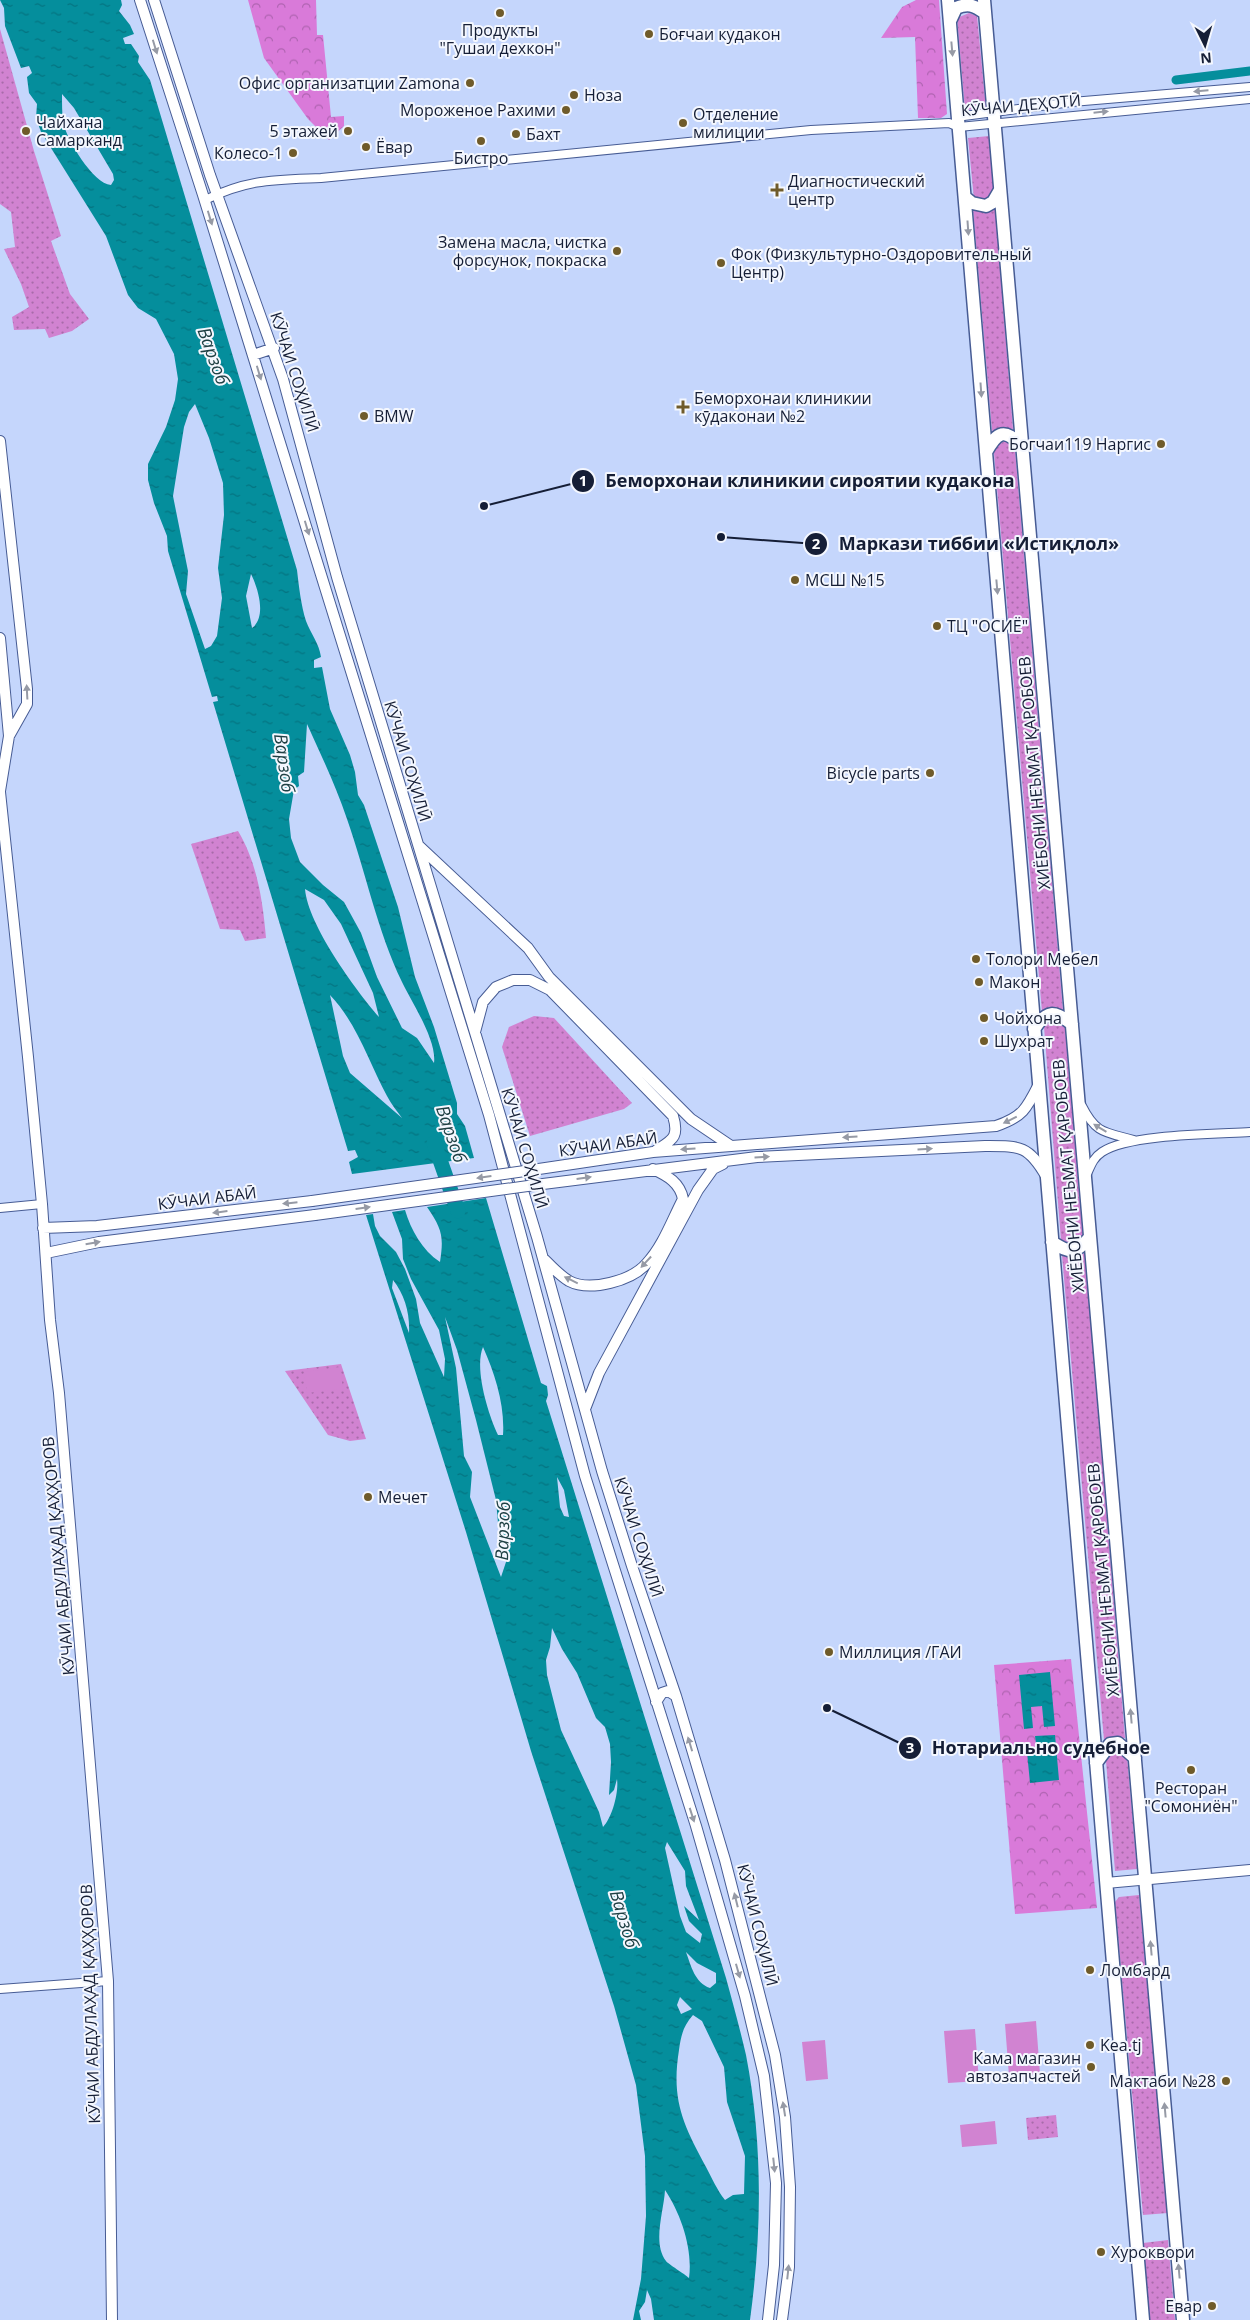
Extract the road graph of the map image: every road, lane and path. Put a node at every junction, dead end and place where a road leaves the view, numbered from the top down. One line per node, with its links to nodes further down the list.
1 (140, 0): 14 (main road, КӮЧАИ СОҲИЛӢ, one-way to 14)
2 (154, 0): 12 (main road, КӮЧАИ СОҲИЛӢ)
3 (948, 0): 6 (highway, ХИЁБОНИ НЕЪМАТ ҚАРОБОЕВ)
4 (984, 0): 5 (highway, ХИЁБОНИ НЕЪМАТ ҚАРОБОЕВ)
5 (985, 13): 6 (highway); 9 (highway, ХИЁБОНИ НЕЪМАТ ҚАРОБОЕВ)
6 (950, 21): 10 (highway, ХИЁБОНИ НЕЪМАТ ҚАРОБОЕВ, one-way to 10)
7 (1250, 87): 9 (street, КӮЧАИ ДЕҲОТӢ, one-way to 9)
8 (1250, 99): 9 (street, КӮЧАИ ДЕҲОТӢ, one-way to 8)
9 (993, 118): 10 (street, КӮЧАИ ДЕҲОТӢ); 10 (street, КӮЧАИ ДЕҲОТӢ); 11 (highway, ХИЁБОНИ НЕЪМАТ ҚАРОБОЕВ)
10 (956, 122): 12 (street); 13 (highway, ХИЁБОНИ НЕЪМАТ ҚАРОБОЕВ)
11 (1000, 190): 13 (highway); 18 (highway, ХИЁБОНИ НЕЪМАТ ҚАРОБОЕВ)
12 (218, 194): 14 (street); 15 (main road, КӮЧАИ СОҲИЛӢ)
13 (966, 198): 19 (highway, ХИЁБОНИ НЕЪМАТ ҚАРОБОЕВ, one-way to 19)
14 (205, 200): 16 (main road, КӮЧАИ СОҲИЛӢ, one-way to 16)
15 (274, 348): 16 (main road); 23 (main road, КӮЧАИ СОҲИЛӢ)
16 (253, 355): 46 (main road, КӮЧАИ СОҲИЛӢ, one-way to 46)
17 (0, 441): 21 (main road, КӮЧАИ АБДУЛАҲАД ҚАҲҲОРОВ, one-way to 17)
18 (1022, 446): 19 (highway); 24 (highway, ХИЁБОНИ НЕЪМАТ ҚАРОБОЕВ)
19 (986, 453): 25 (highway, ХИЁБОНИ НЕЪМАТ ҚАРОБОЕВ, one-way to 25)
20 (0, 638): 21 (main road, КӮЧАИ АБДУЛАҲАД ҚАҲҲОРОВ)
21 (8, 736): 22 (main road, КӮЧАИ АБДУЛАҲАД ҚАҲҲОРОВ)
22 (0, 792): 37 (main road, КӮЧАИ АБДУЛАҲАД ҚАҲҲОРОВ)
23 (418, 845): 26 (main road, КӮЧАИ СОҲИЛӢ); 31 (main road)
24 (1072, 1024): 25 (highway); 28 (highway, ХИЁБОНИ НЕЪМАТ ҚАРОБОЕВ)
25 (1034, 1030): 27 (highway, ХИЁБОНИ НЕЪМАТ ҚАРОБОЕВ)
26 (475, 1033): 32 (main road); 43 (main road, КӮЧАИ СОҲИЛӢ)
27 (1039, 1083): 31 (main road, КӮЧАИ АБАӢ, one-way to 31); 35 (highway, ХИЁБОНИ НЕЪМАТ ҚАРОБОЕВ)
28 (1078, 1098): 30 (street, one-way to 28); 36 (highway, ХИЁБОНИ НЕЪМАТ ҚАРОБОЕВ)
29 (1250, 1132): 30 (street)
30 (1136, 1140): 36 (street)
31 (731, 1146): 32 (main road, КӮЧАИ АБАӢ, one-way to 32)
32 (653, 1152): 39 (main road, КӮЧАИ АБАӢ, one-way to 39, bridge)
33 (729, 1161): 34 (main road, КӮЧАИ АБАӢ); 35 (main road, КӮЧАИ АБАӢ, one-way to 35); 44 (main road)
34 (652, 1168): 42 (main road, КӮЧАИ АБАӢ, one-way to 34, bridge); 43 (main road, one-way to 43)
35 (1047, 1177): 41 (highway, ХИЁБОНИ НЕЪМАТ ҚАРОБОЕВ)
36 (1085, 1179): 40 (highway, ХИЁБОНИ НЕЪМАТ ҚАРОБОЕВ)
37 (42, 1204): 38 (street); 39 (main road, КӮЧАИ АБДУЛАҲАД ҚАҲҲОРОВ)
38 (0, 1208)
39 (44, 1228): 42 (main road, КӮЧАИ АБДУЛАҲАД ҚАҲҲОРОВ)
40 (1090, 1237): 41 (highway); 49 (highway, ХИЁБОНИ НЕЪМАТ ҚАРОБОЕВ, one-way to 40)
41 (1052, 1242): 50 (highway, ХИЁБОНИ НЕЪМАТ ҚАРОБОЕВ)
42 (46, 1253): 54 (main road, КӮЧАИ АБДУЛАҲАД ҚАҲҲОРОВ)
43 (542, 1258): 44 (main road, КӮЧАИ СОҲИЛӢ)
44 (584, 1409): 45 (main road, КӮЧАИ СОҲИЛӢ)
45 (661, 1654): 46 (main road); 47 (main road, КӮЧАИ СОҲИЛӢ)
46 (643, 1660): 48 (main road, КӮЧАИ СОҲИЛӢ)
47 (676, 1696): 48 (main road); 58 (main road, КӮЧАИ СОҲИЛӢ, one-way to 47)
48 (656, 1702): 57 (main road, КӮЧАИ СОҲИЛӢ, one-way to 57)
49 (1135, 1758): 50 (highway); 52 (highway, ХИЁБОНИ НЕЪМАТ ҚАРОБОЕВ)
50 (1096, 1763): 53 (highway, ХИЁБОНИ НЕЪМАТ ҚАРОБОЕВ)
51 (1250, 1870): 52 (main road)
52 (1145, 1880): 53 (main road); 60 (highway, ХИЁБОНИ НЕЪМАТ ҚАРОБОЕВ, one-way to 52)
53 (1106, 1883): 59 (highway, ХИЁБОНИ НЕЪМАТ ҚАРОБОЕВ)
54 (108, 1982): 55 (street); 56 (main road, КӮЧАИ АБДУЛАҲАД ҚАҲҲОРОВ)
55 (0, 1989)
56 (112, 2320)
57 (768, 2320)
58 (782, 2320)
59 (1143, 2320)
60 (1183, 2320)

